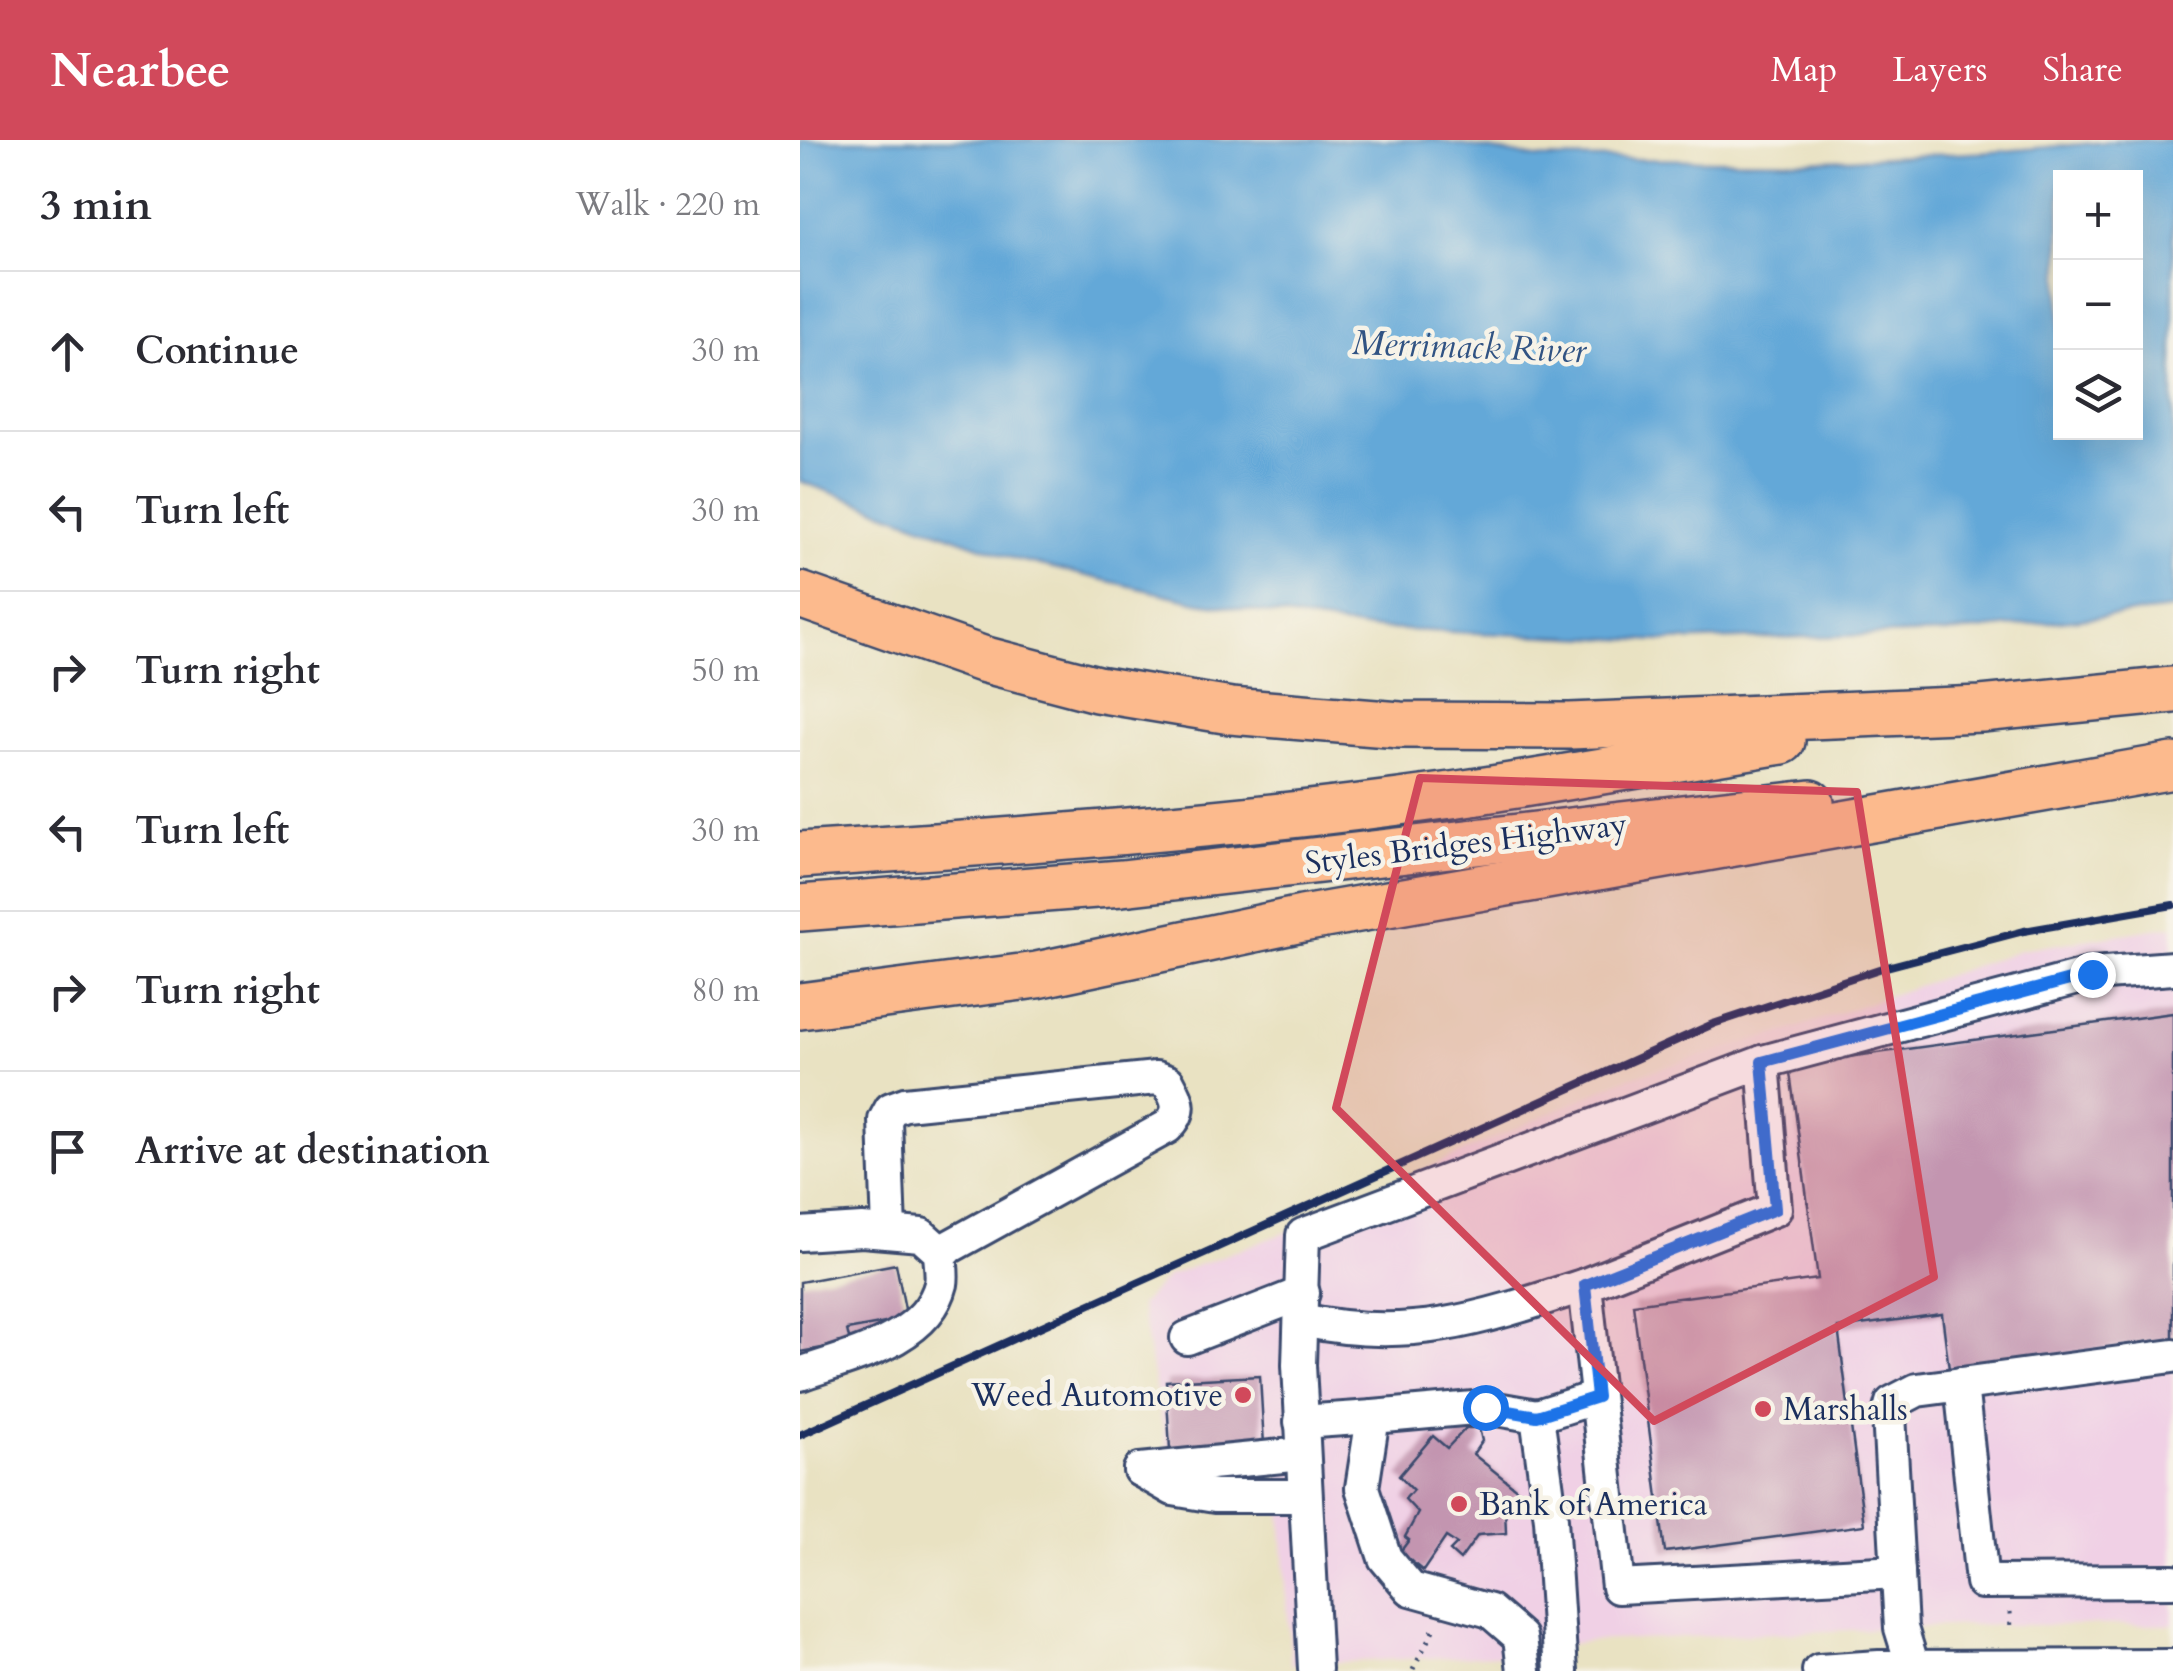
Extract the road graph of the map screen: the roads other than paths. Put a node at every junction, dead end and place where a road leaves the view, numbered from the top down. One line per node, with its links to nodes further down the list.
1 (800, 595): 3 (highway)
2 (2173, 690): 3 (highway)
3 (1981, 709): 5 (highway, Styles Bridges Highway)
4 (2152, 770): 6 (highway, Styles Bridges Highway); 8 (highway)
5 (800, 855)
6 (800, 908)
7 (2173, 968): 9 (street)
8 (800, 1006)
9 (1762, 1062): 12 (street); 13 (street)
10 (800, 1234): 11 (street)
11 (916, 1240): 11 (street); 16 (street)
12 (1585, 1285): 13 (street); 18 (street)
13 (1303, 1306): 14 (street); 21 (street)
14 (1187, 1338)
15 (2173, 1356): 17 (street)
16 (800, 1374)
17 (1961, 1384): 23 (street); 24 (street)
18 (1597, 1397): 19 (street); 23 (street)
19 (1537, 1416): 20 (street); 25 (street)
20 (1373, 1417): 21 (street); 26 (street)
21 (1302, 1438): 22 (street); 22 (street)
22 (1305, 1496): 30 (street)
23 (1898, 1572): 27 (street)
24 (2173, 1581)
25 (1558, 1615): 26 (street); 32 (street)
26 (1504, 1622): 31 (street)
27 (1912, 1666): 29 (street); 33 (street)
28 (2173, 1666): 29 (street)
29 (2048, 1668)
30 (1315, 1669)
31 (1524, 1671)
32 (1561, 1671)
33 (1819, 1671)

